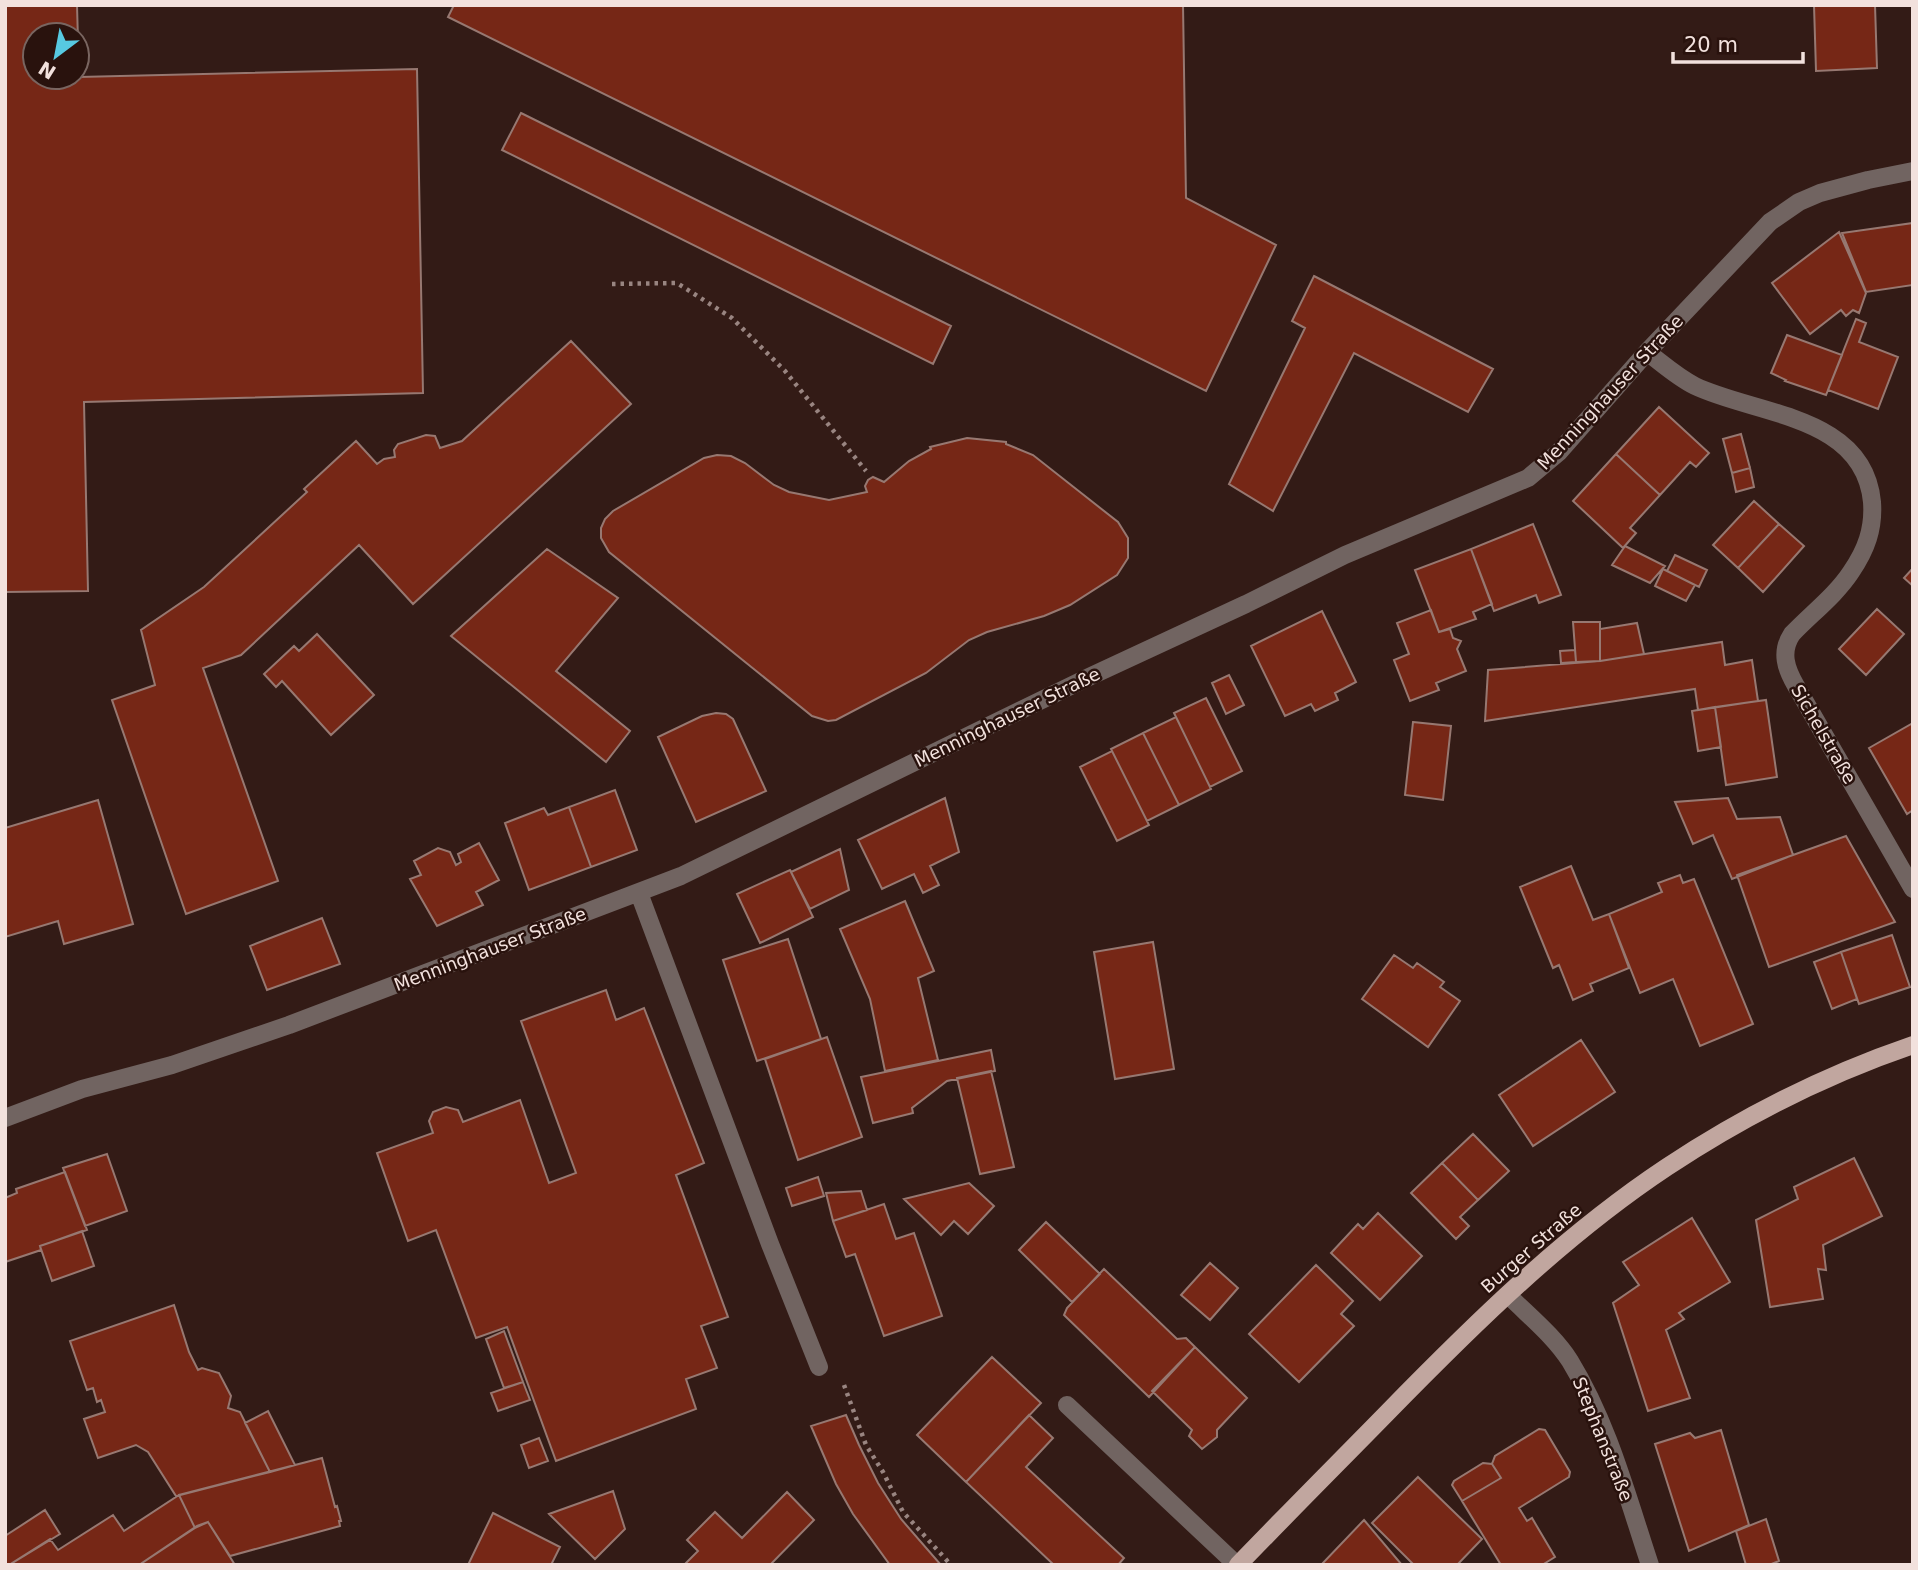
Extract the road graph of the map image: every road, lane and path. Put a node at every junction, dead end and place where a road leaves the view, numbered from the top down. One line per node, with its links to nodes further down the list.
1 (1913, 171): 3 (street, Menninghauser Straße)
2 (612, 284): 4 (path)
3 (1647, 352): 5 (street, Sichelstraße); 6 (street, Menninghauser Straße)
4 (866, 471)
5 (1913, 889)
6 (639, 893): 8 (street, Menninghauser Straße); 10 (street)
7 (1913, 1045): 9 (main road, Burger Straße)
8 (5, 1118)
9 (1508, 1295): 13 (main road, Burger Straße); 14 (street, Stephanstraße)
10 (819, 1367): 12 (path)
11 (1067, 1405): 13 (street)
12 (950, 1565)
13 (1237, 1565)
14 (1650, 1565)

